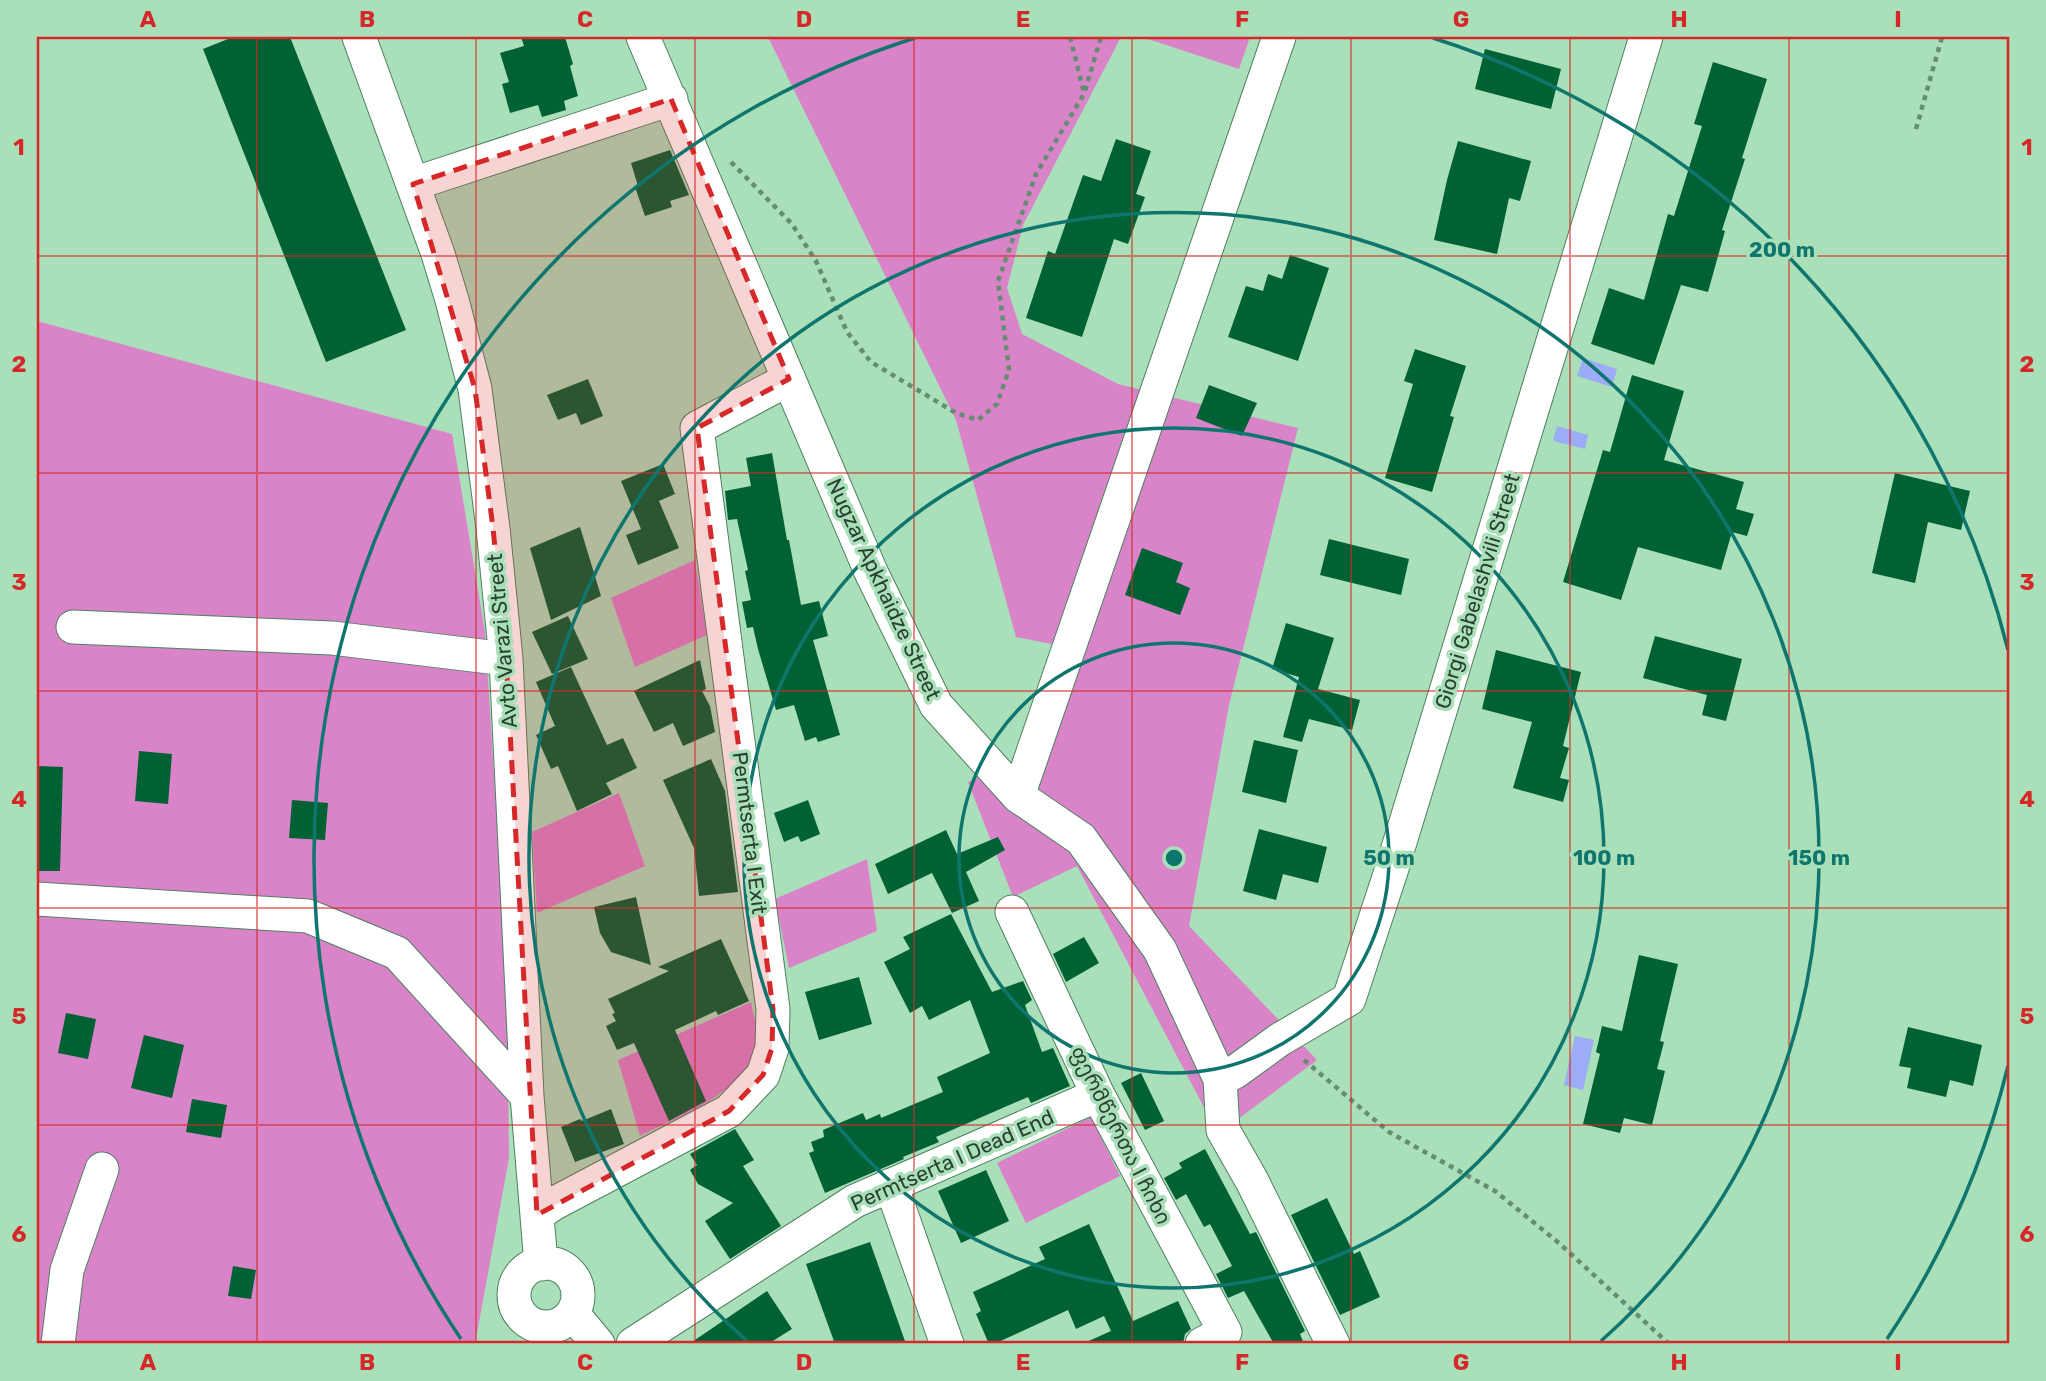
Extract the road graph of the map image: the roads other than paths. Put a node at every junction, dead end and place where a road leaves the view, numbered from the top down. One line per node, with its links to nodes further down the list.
1 (359, 37): 6 (street, Avto Varazi Street)
2 (643, 37): 5 (street, Nugzar Apkhaidze Street)
3 (1279, 37): 10 (street)
4 (1646, 37): 13 (street, Giorgi Gabelashvili Street)
5 (671, 99): 6 (street); 7 (street, Nugzar Apkhaidze Street)
6 (413, 184): 9 (street, Avto Varazi Street)
7 (789, 379): 10 (street, Nugzar Apkhaidze Street); 18 (street, Permtserta I Exit)
8 (73, 627): 9 (street)
9 (506, 659): 15 (street, Avto Varazi Street)
10 (1018, 796): 13 (street, Nugzar Apkhaidze Street)
11 (37, 899): 15 (street)
12 (1012, 912): 14 (street, ფერმწერთა I ჩიხი)
13 (1220, 1079): 27 (street, Nugzar Apkhaidze Street)
14 (1098, 1095): 17 (street, Permtserta I Dead End); 26 (street, ფერმწერთა I ჩიხი)
15 (527, 1096): 18 (street, Avto Varazi Street)
16 (102, 1169): 22 (street)
17 (891, 1185): 24 (street, Permtserta I Dead End); 25 (street)
18 (537, 1215): 19 (street, Avto Varazi Street)
19 (541, 1264): 20 (street); 21 (street)
20 (573, 1314): 21 (street); 23 (street)
21 (521, 1332)
22 (58, 1344)
23 (598, 1344)
24 (633, 1344)
25 (947, 1344)
26 (1202, 1344)
27 (1333, 1344)

